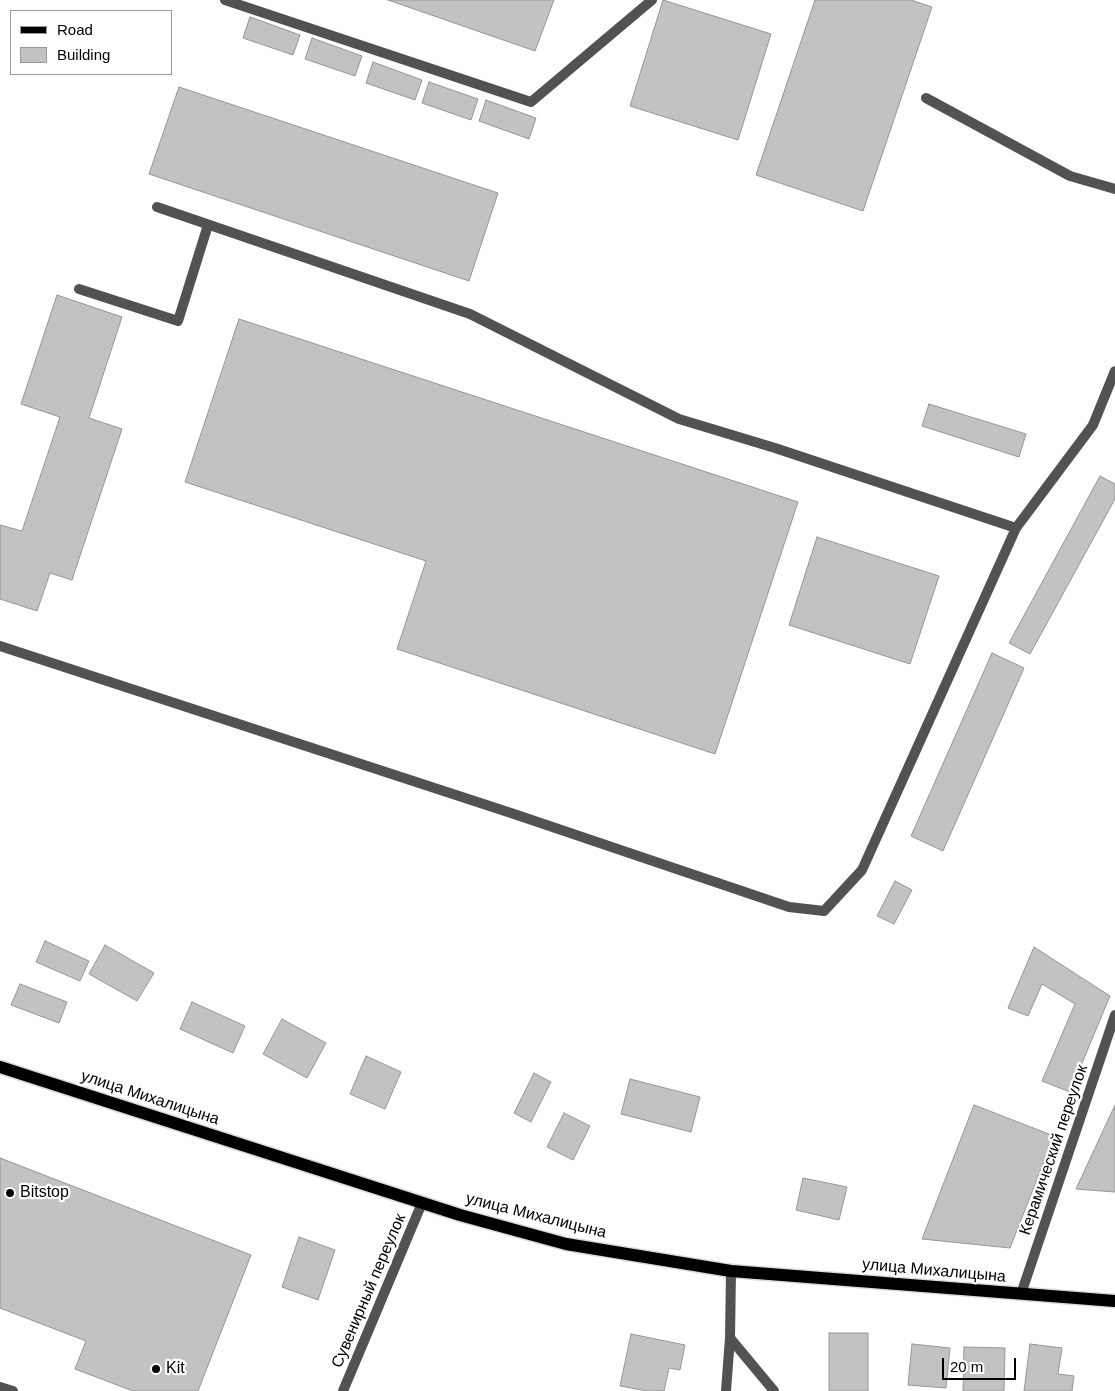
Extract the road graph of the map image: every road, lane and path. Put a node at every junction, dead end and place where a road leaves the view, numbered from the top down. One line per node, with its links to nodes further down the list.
1 (225, 0): 2 (street)
2 (652, 0)
3 (926, 98): 4 (street)
4 (1115, 189)
5 (157, 207): 6 (street)
6 (208, 225): 7 (street); 9 (street)
7 (79, 289)
8 (1115, 371): 9 (street)
9 (1016, 528): 10 (street)
10 (0, 646)
11 (1115, 1015): 15 (street, Керамический переулок)
12 (0, 1067): 13 (main road, улица Михалицына)
13 (422, 1203): 14 (main road, улица Михалицына); 20 (street, Сувенирный переулок)
14 (731, 1271): 15 (main road, улица Михалицына); 17 (street)
15 (1021, 1294): 16 (main road, улица Михалицына)
16 (1115, 1301)
17 (730, 1338): 21 (street); 22 (street)
18 (0, 1387): 19 (street)
19 (13, 1391)
20 (343, 1391)
21 (726, 1391)
22 (774, 1391)

